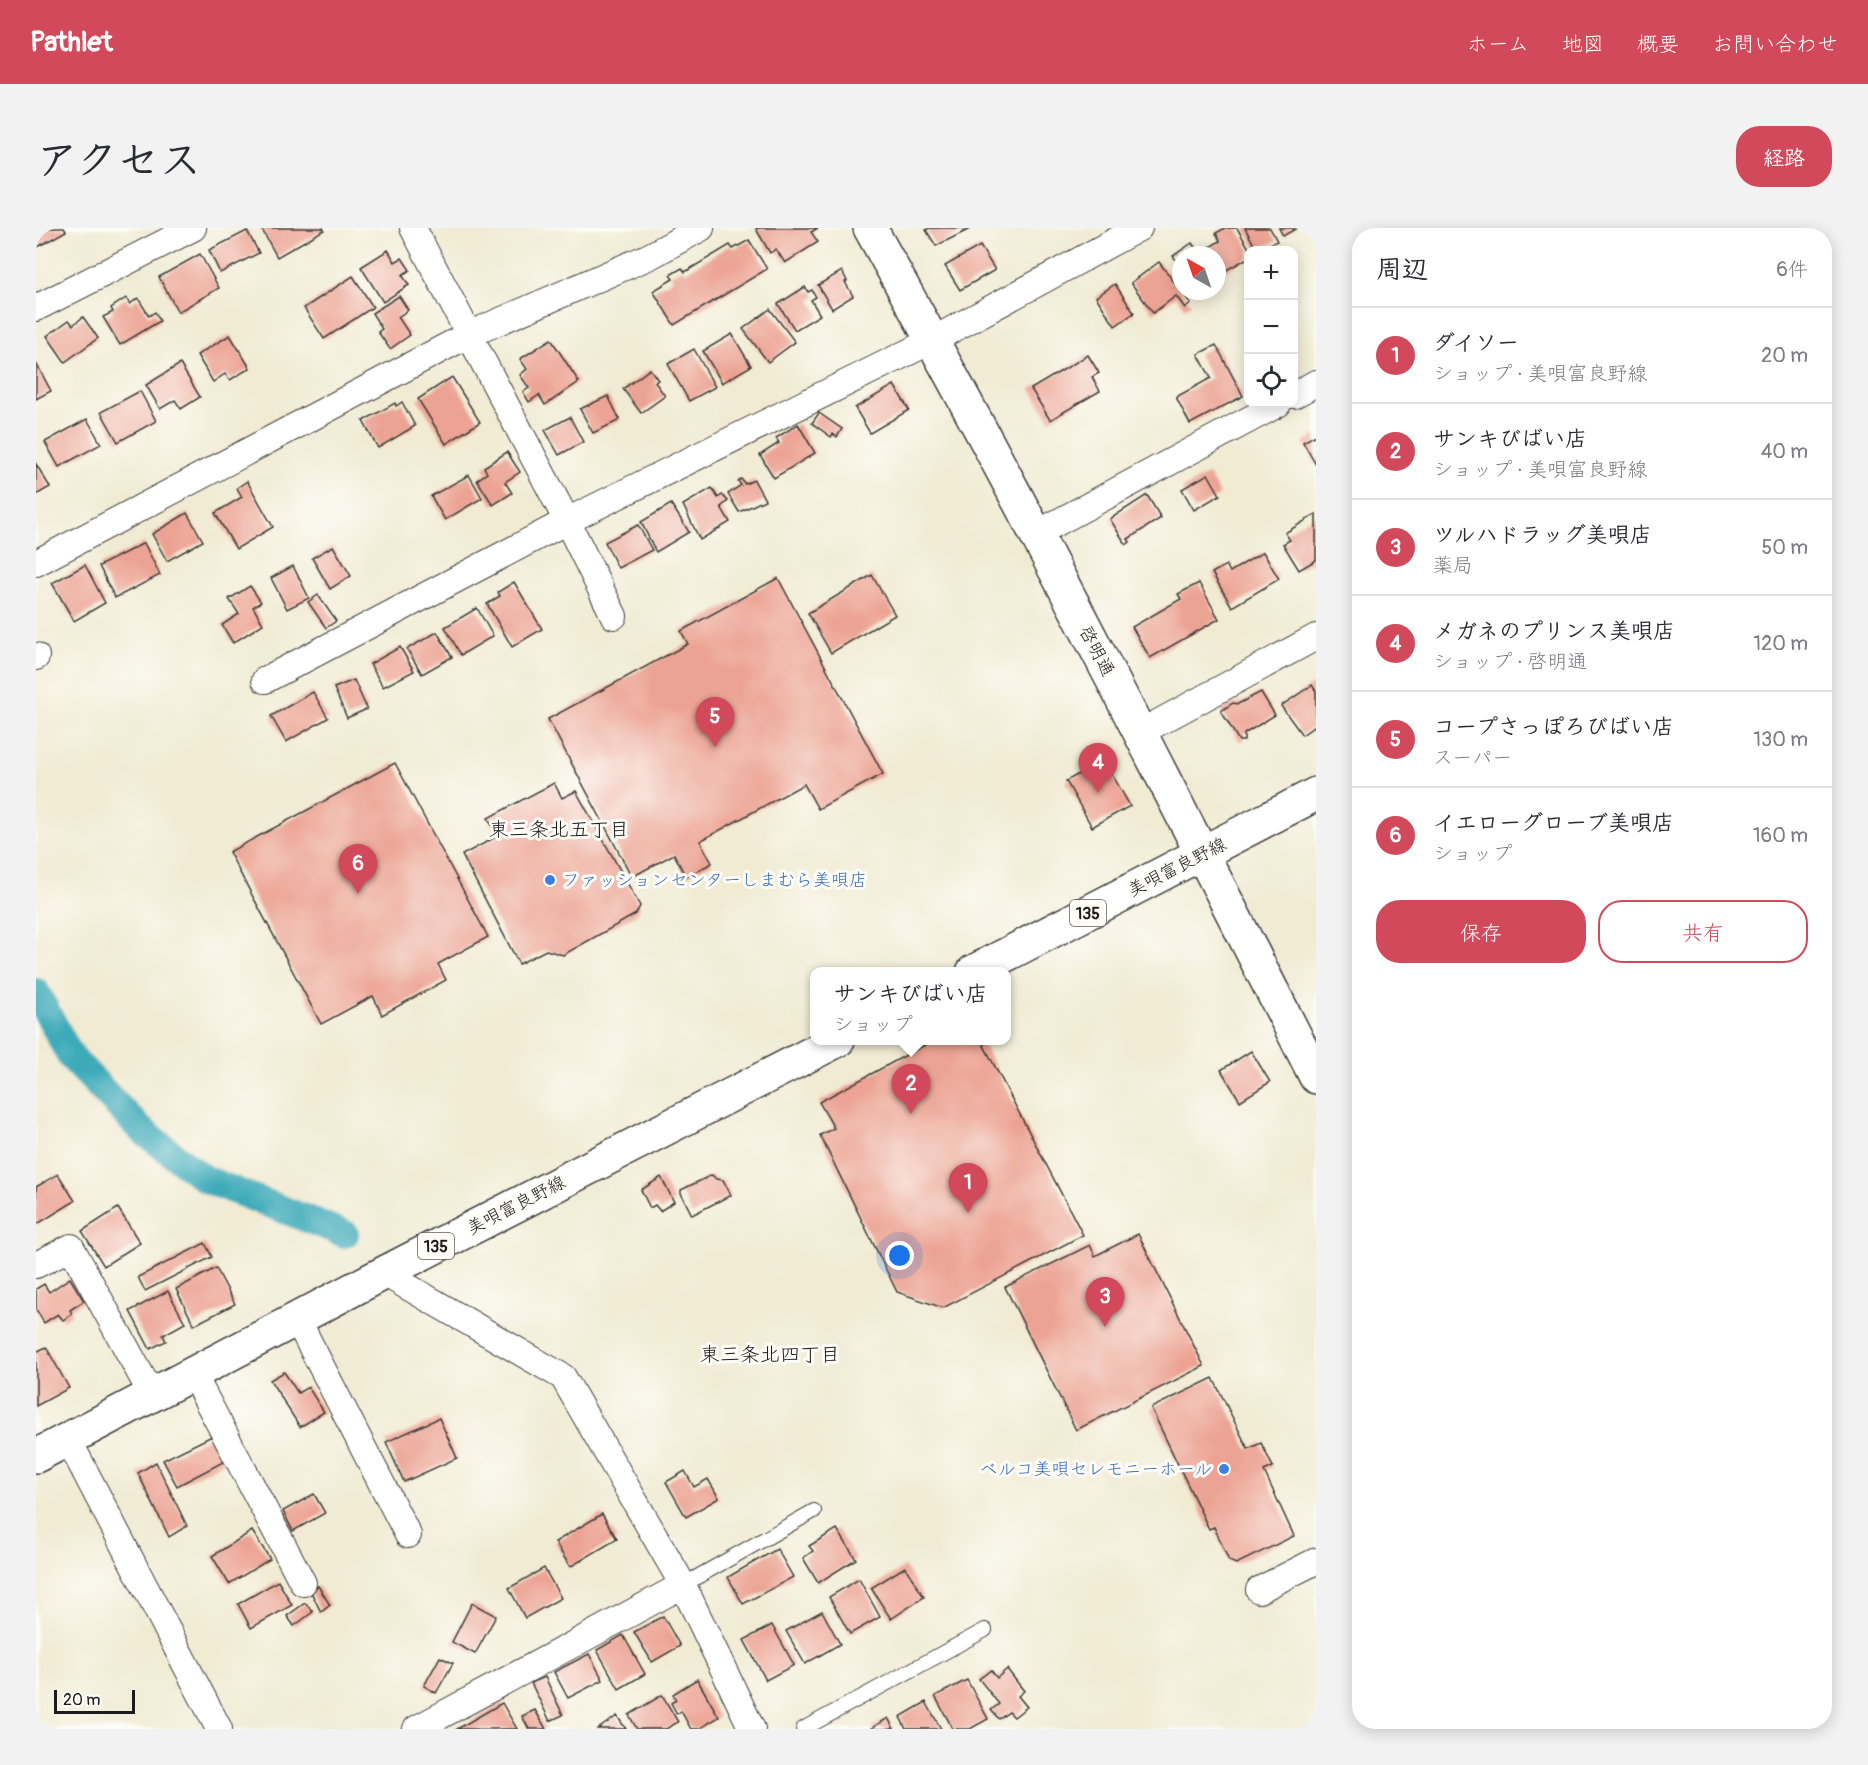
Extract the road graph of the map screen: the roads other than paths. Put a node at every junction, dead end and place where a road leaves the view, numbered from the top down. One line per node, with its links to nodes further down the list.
1 (193, 228): 6 (street)
2 (413, 228): 7 (street)
3 (701, 228): 7 (street)
4 (870, 228): 8 (main road, 啓明通)
5 (1139, 228): 8 (street)
6 (36, 308)
7 (468, 335): 12 (street); 14 (street)
8 (933, 340): 12 (street); 13 (main road, 啓明通)
9 (1316, 383): 10 (street)
10 (1298, 392)
11 (1271, 408): 13 (street)
12 (567, 521): 15 (street); 17 (street)
13 (1035, 534): 18 (main road, 啓明通)
14 (36, 563)
15 (614, 616)
16 (1316, 637): 18 (street)
17 (265, 680)
18 (1141, 732): 20 (main road, 啓明通)
19 (1316, 794): 20 (main road, 美唄富良野線 / 135)
20 (1202, 854): 21 (main road, 美唄富良野線 / 135); 23 (main road, 啓明通)
21 (983, 967)
22 (830, 1045): 25 (main road, 美唄富良野線 / 135)
23 (1316, 1077)
24 (36, 1264): 28 (street)
25 (384, 1273): 26 (main road, 美唄富良野線 / 135); 35 (street)
26 (297, 1319): 27 (main road, 美唄富良野線 / 135); 32 (street)
27 (193, 1374): 28 (main road, 美唄富良野線 / 135); 34 (street)
28 (152, 1395): 29 (main road, 美唄富良野線 / 135)
29 (68, 1439): 30 (main road, 美唄富良野線 / 135); 38 (street)
30 (37, 1454)
31 (814, 1511): 35 (lane)
32 (408, 1534)
33 (1316, 1561): 36 (street)
34 (303, 1583)
35 (683, 1585): 39 (street); 40 (street)
36 (1259, 1590)
37 (985, 1630): 41 (lane)
38 (219, 1729)
39 (416, 1729)
40 (752, 1729)
41 (803, 1729)

